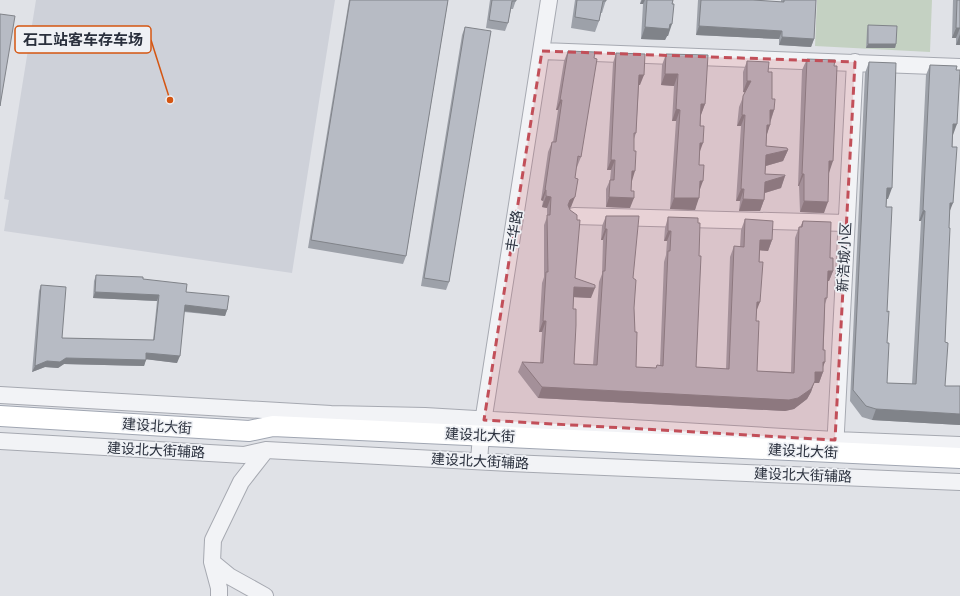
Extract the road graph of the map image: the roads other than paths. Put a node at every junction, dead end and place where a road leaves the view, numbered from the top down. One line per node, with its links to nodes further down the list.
1 (549, 0): 2 (street, 丰华路)
2 (542, 50): 3 (street); 10 (street, 丰华路)
3 (855, 62): 4 (street); 6 (street, 新浩城小区)
4 (960, 67)
5 (574, 216): 6 (street)
6 (846, 223): 12 (street, 新浩城小区)
7 (0, 395): 10 (street, 建设北大街辅路)
8 (0, 416): 10 (main road, 建设北大街)
9 (0, 441): 13 (street, 建设北大街辅路)
10 (481, 441): 12 (main road, 建设北大街); 13 (street, 建设北大街辅路); 15 (main road); 16 (street, 建设北大街辅路)
11 (960, 444): 12 (street)
12 (835, 446): 14 (main road, 建设北大街)
13 (266, 450): 17 (street)
14 (960, 458)
15 (960, 469)
16 (960, 482)
17 (212, 562): 18 (street); 19 (street)
18 (219, 596)
19 (265, 596)

